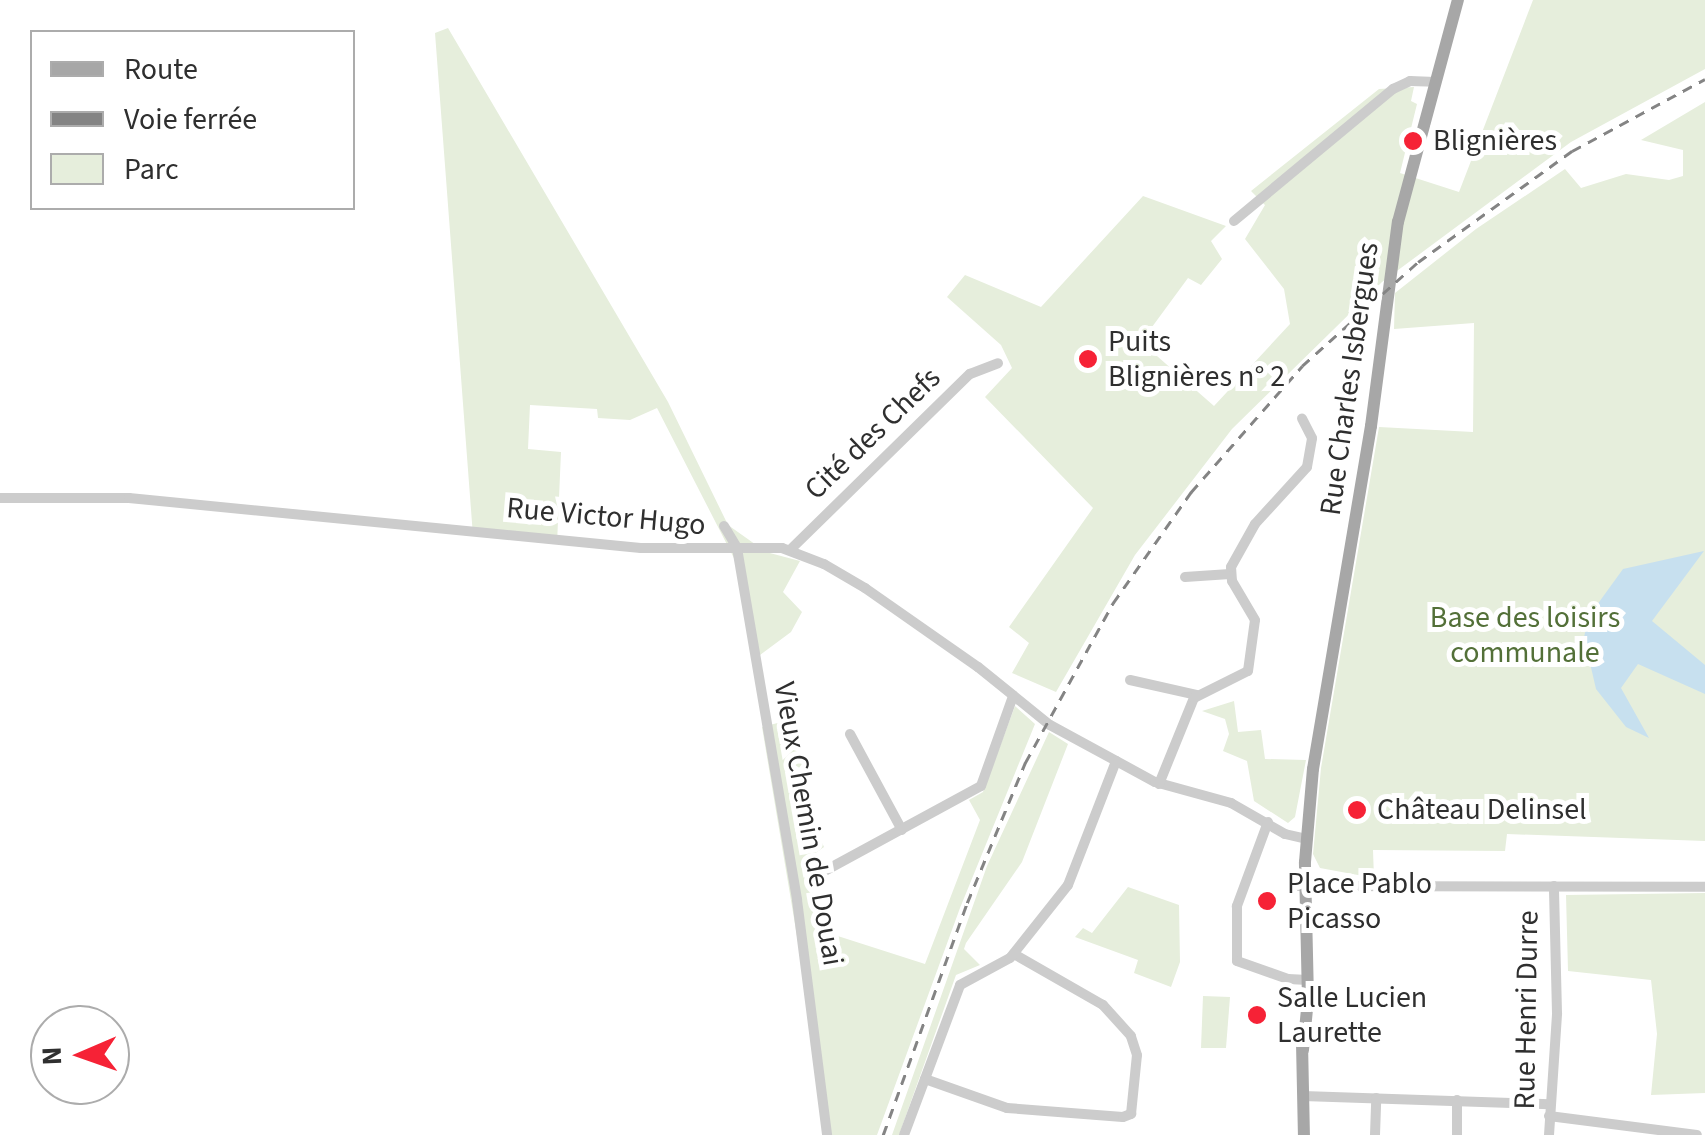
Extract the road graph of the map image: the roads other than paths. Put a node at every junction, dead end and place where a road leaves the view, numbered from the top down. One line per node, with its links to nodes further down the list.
1 (1458, 0): 2 (main road, Rue Charles Isbergues)
2 (1435, 82): 3 (street); 20 (main road, Rue Charles Isbergues)
3 (1234, 221)
4 (998, 364): 9 (street, Cité des Chefs)
5 (1302, 418): 10 (street)
6 (0, 498): 8 (street, Rue Victor Hugo)
7 (724, 526): 8 (street, Vieux Chemin de Douai)
8 (737, 548): 9 (street, Rue Victor Hugo); 32 (street, Vieux Chemin de Douai)
9 (790, 550): 14 (street, Rue Victor Hugo)
10 (1230, 574): 11 (street); 13 (street)
11 (1184, 577)
12 (1130, 680): 13 (street)
13 (1197, 695): 17 (street)
14 (1013, 696): 16 (street, Rue Victor Hugo); 19 (street)
15 (850, 734): 19 (street)
16 (1116, 761): 17 (street, Rue Victor Hugo); 25 (street)
17 (1160, 784): 18 (street, Rue Victor Hugo)
18 (1268, 822): 20 (street, Rue Victor Hugo); 26 (street)
19 (902, 830): 21 (street)
20 (1303, 839): 22 (main road, Rue Charles Isbergues)
21 (819, 874)
22 (1301, 886): 23 (street); 26 (main road, Rue Charles Isbergues)
23 (1554, 886): 24 (street); 31 (street, Rue Henri Durre)
24 (1705, 887)
25 (1014, 954): 27 (street); 27 (street)
26 (1304, 981): 28 (main road, Rue Charles Isbergues)
27 (924, 1079): 33 (street)
28 (1303, 1096): 29 (street); 34 (main road, Rue Charles Isbergues)
29 (1376, 1098): 30 (street); 35 (street)
30 (1457, 1100): 31 (street); 36 (street)
31 (1549, 1110): 37 (street, Rue Henri Durre); 38 (street)
32 (827, 1135)
33 (904, 1135)
34 (1304, 1135)
35 (1375, 1135)
36 (1457, 1135)
37 (1549, 1135)
38 (1697, 1135)

